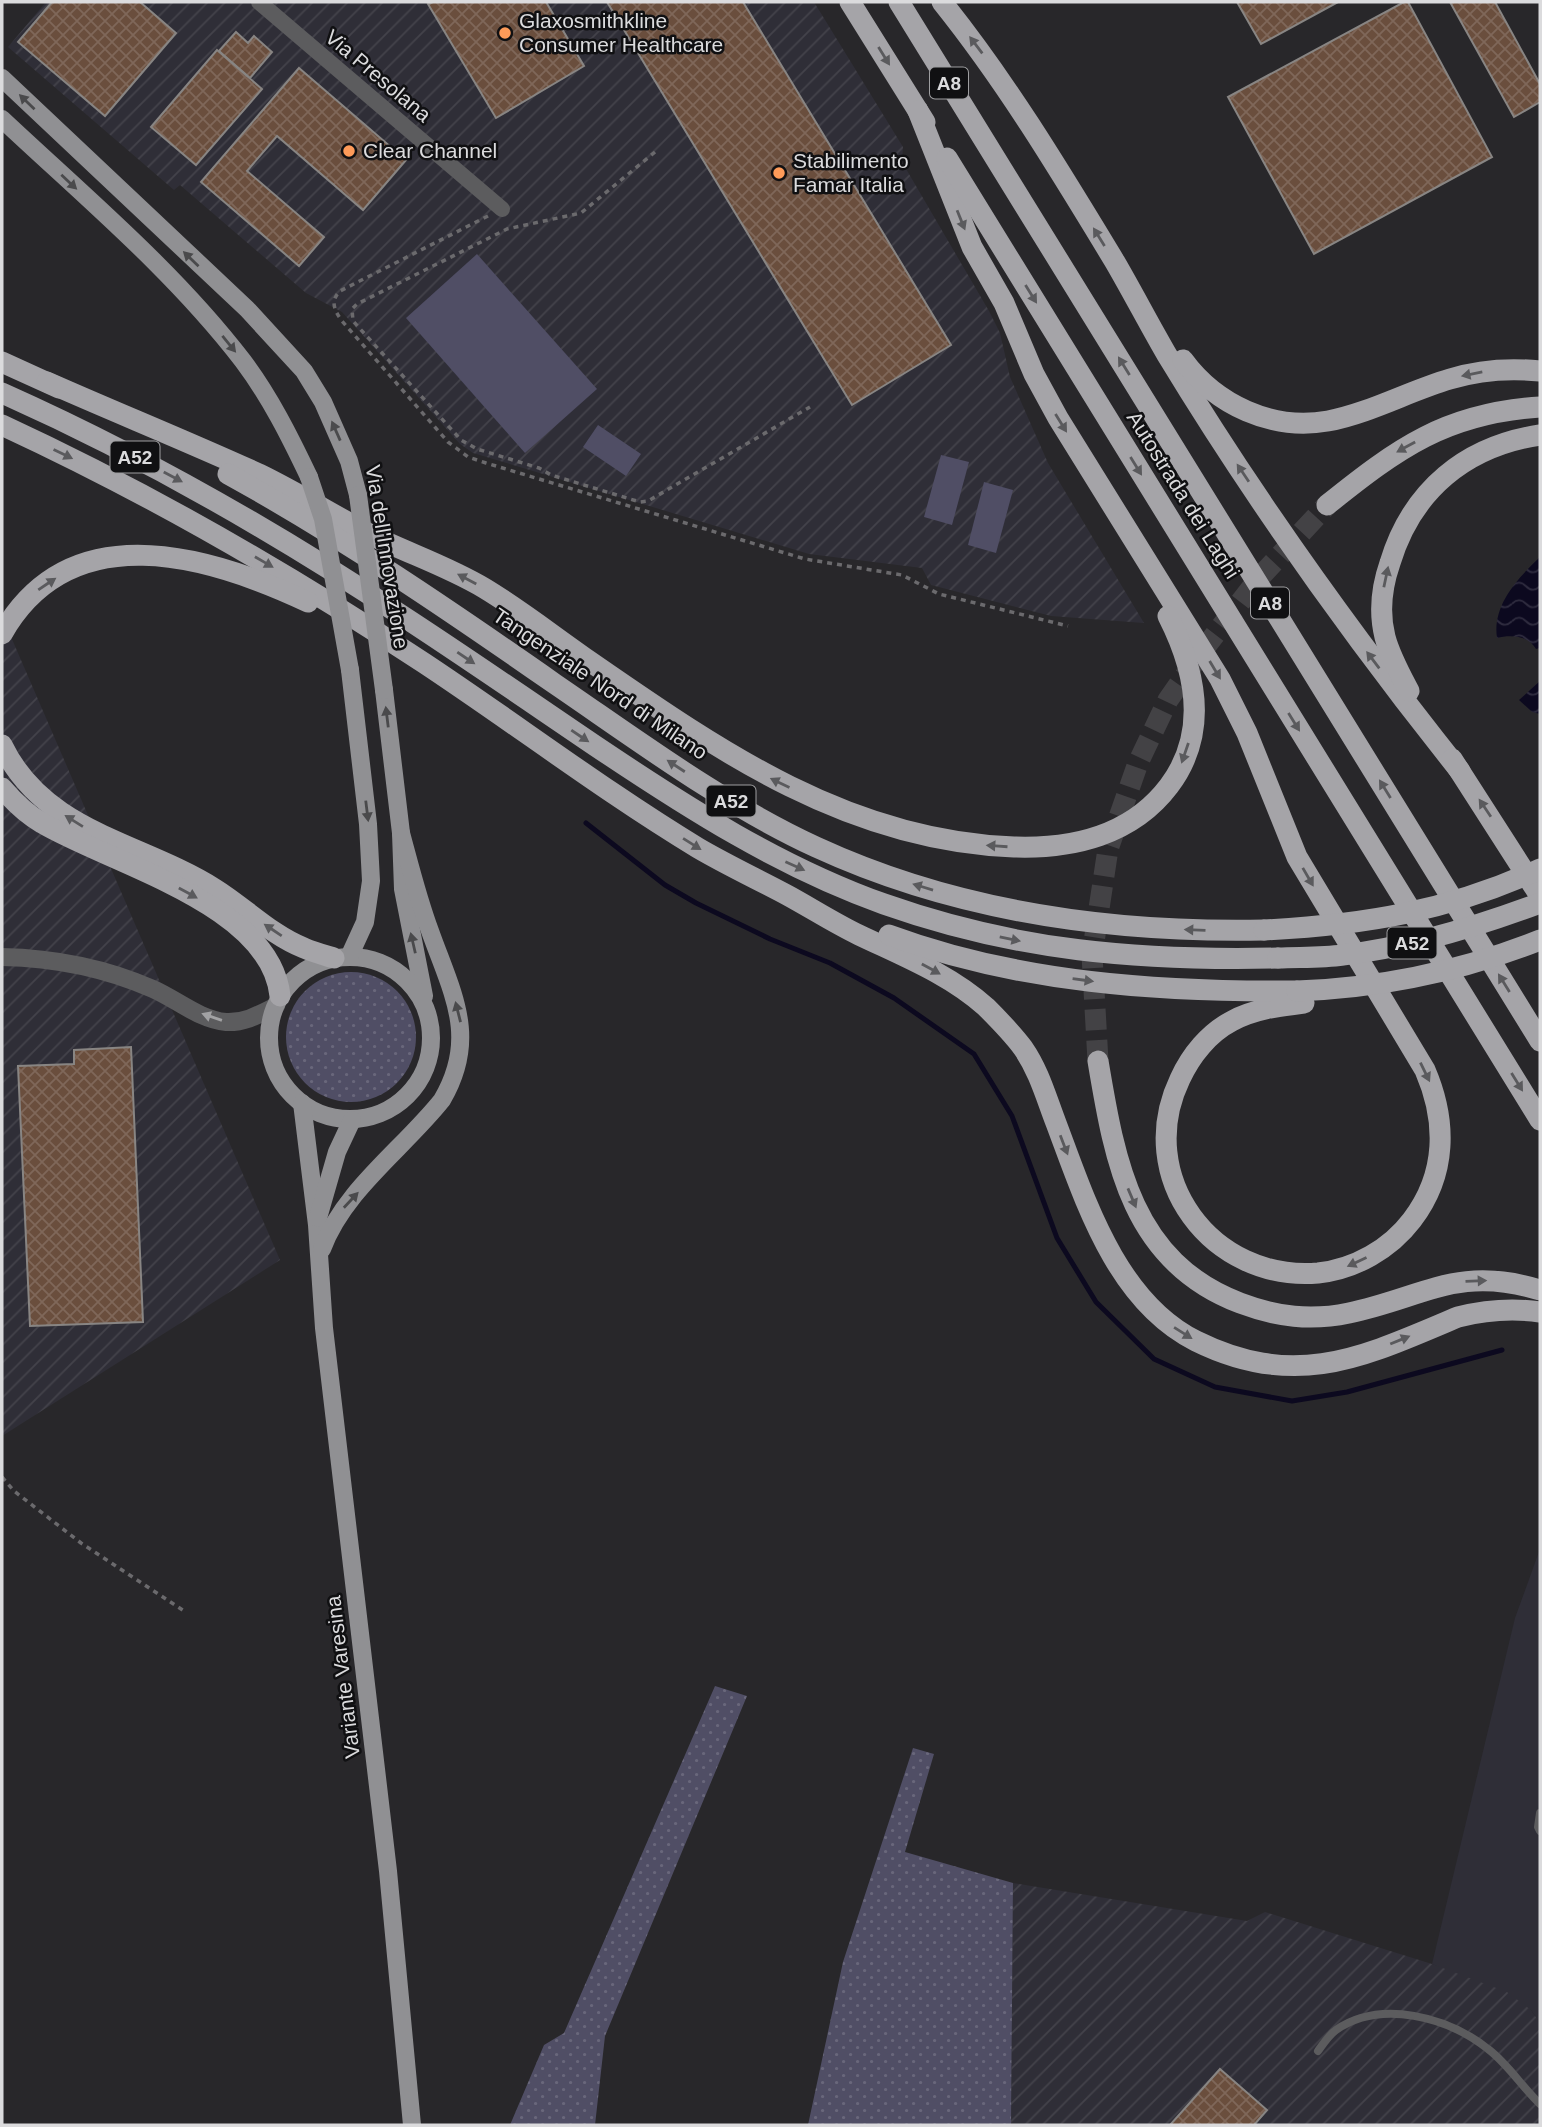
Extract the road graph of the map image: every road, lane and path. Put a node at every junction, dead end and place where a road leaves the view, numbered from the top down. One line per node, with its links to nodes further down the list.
1 (259, 2): 9 (street, Via Presolana)
2 (850, 2): 6 (highway, Autostrada dei Laghi / A8, one-way to 6)
3 (899, 2): 40 (highway, Autostrada dei Laghi / A8, one-way to 3)
4 (942, 2): 10 (highway, one-way to 4)
5 (2, 78): 27 (main road, Via dell'Innovazione, one-way to 5, bridge)
6 (918, 111): 19 (highway, one-way to 19); 44 (highway, Autostrada dei Laghi / A8, one-way to 44)
7 (2, 119): 36 (main road, one-way to 36, bridge)
8 (655, 152): 15 (path)
9 (502, 209): 21 (path)
10 (1115, 263): 12 (highway, one-way to 10); 25 (highway, one-way to 10)
11 (2, 362): 13 (highway, Tangenziale Nord di Milano / A52)
12 (1540, 372)
13 (47, 382): 19 (highway, one-way to 13); 30 (highway, Tangenziale Nord di Milano / A52, one-way to 13, bridge)
14 (2, 393): 33 (highway, A52, one-way to 33, bridge)
15 (810, 407)
16 (1540, 407): 20 (highway, one-way to 20)
17 (2, 425): 23 (highway, one-way to 23)
18 (1540, 435): 25 (highway, one-way to 18)
19 (1102, 486): 37 (highway, one-way to 37)
20 (1327, 505)
21 (1068, 626)
22 (2, 634): 23 (highway, one-way to 23)
23 (473, 696): 31 (highway, one-way to 31)
24 (2, 745): 36 (highway, one-way to 24)
25 (1460, 771): 32 (highway, one-way to 25)
26 (2, 788): 38 (highway, one-way to 38)
27 (401, 833): 39 (main road, Via dell'Innovazione, one-way to 27); 46 (main road, one-way to 27)
28 (1540, 863): 30 (highway, bridge)
29 (1540, 869): 30 (highway, Tangenziale Nord di Milano / A52, bridge)
30 (1509, 883)
31 (783, 894): 37 (highway, one-way to 37); 48 (highway, one-way to 48)
32 (1540, 896)
33 (1540, 903)
34 (1540, 940): 37 (highway, bridge)
35 (2, 957): 38 (street, one-way to 35)
36 (341, 957): 38 (main road); 39 (main road)
37 (1300, 997)
38 (278, 1001): 42 (main road)
39 (427, 1010): 43 (main road)
40 (1540, 1041)
41 (1098, 1061): 47 (highway, one-way to 47)
42 (302, 1103): 43 (main road); 45 (main road, Variante Varesina)
43 (352, 1119): 45 (main road, Variante Varesina)
44 (1540, 1120)
45 (317, 1225): 46 (main road, Variante Varesina)
46 (318, 1258): 55 (main road, Variante Varesina)
47 (1540, 1290)
48 (1540, 1312)
49 (2, 1478): 50 (path)
50 (184, 1611)
51 (1540, 1813): 52 (lane)
52 (1540, 1831)
53 (1318, 2051): 54 (lane)
54 (1540, 2104)
55 (412, 2125)

